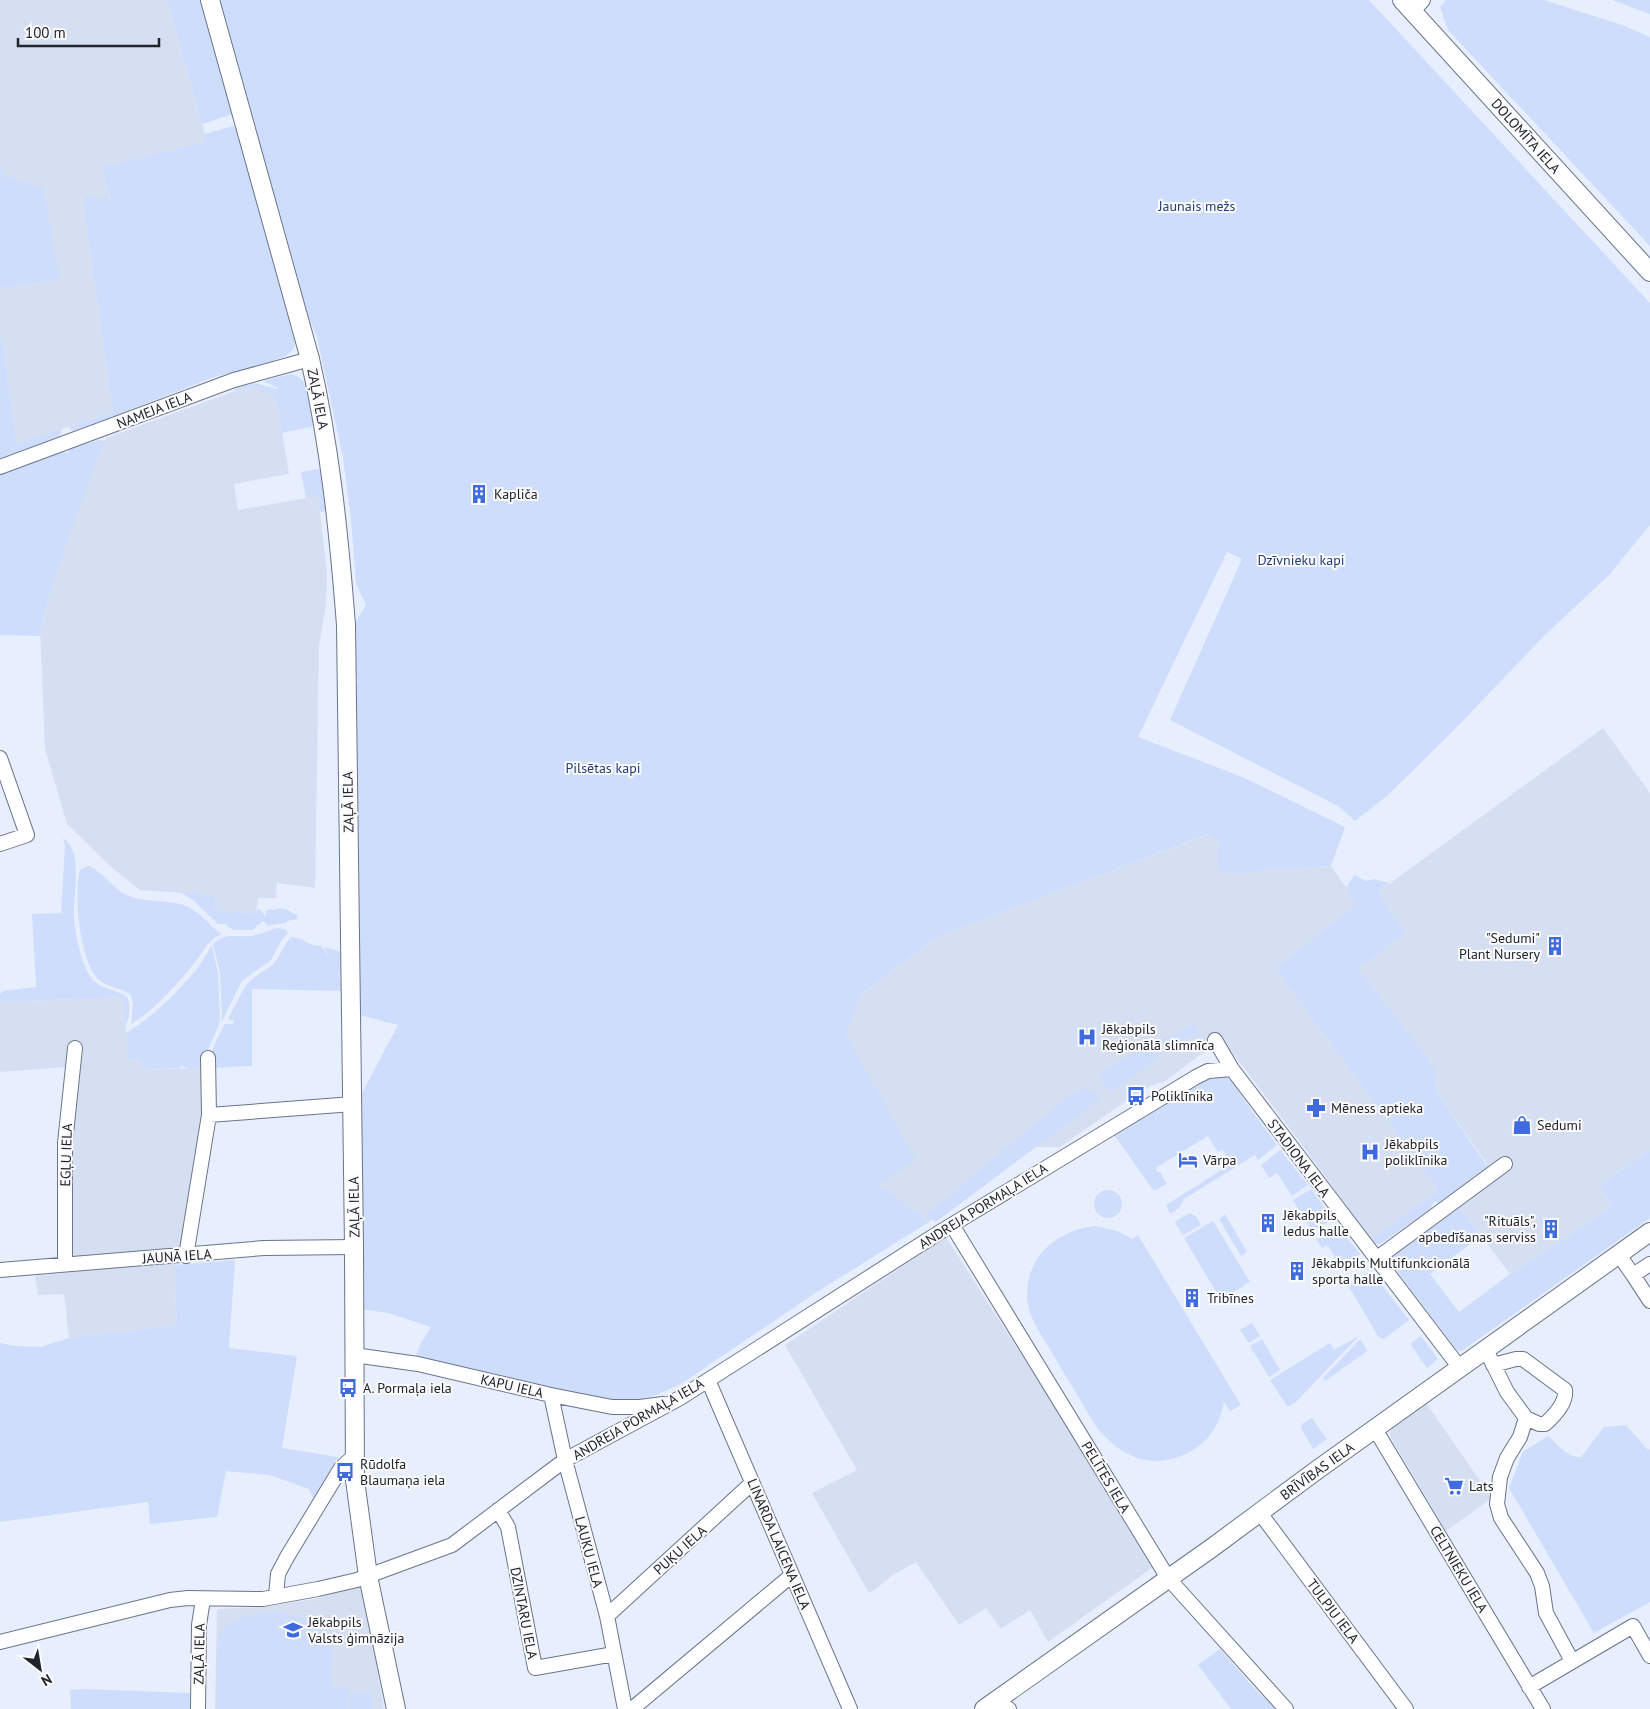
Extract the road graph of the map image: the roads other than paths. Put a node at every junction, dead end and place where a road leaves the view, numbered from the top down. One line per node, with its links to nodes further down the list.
1 (210, 0): 4 (main road, ZAĻĀ IELA)
2 (1413, 4): 3 (main road, DOLOMĪTA IELA)
3 (1650, 272)
4 (310, 359): 5 (street, NAMEJA IELA); 12 (main road, ZAĻĀ IELA)
5 (0, 467)
6 (0, 758): 7 (street)
7 (0, 844)
8 (1215, 1040): 11 (street, STADIONA IELA)
9 (75, 1048): 21 (street, EGĻU IELA)
10 (208, 1058): 13 (street)
11 (1232, 1069): 15 (street, ANDREJA PORMAĻA IELA); 20 (street, STADIONA IELA)
12 (353, 1104): 13 (street); 17 (main road, ZAĻĀ IELA)
13 (209, 1115): 19 (street)
14 (1505, 1164): 20 (street)
15 (952, 1225): 29 (street, ANDREJA PORMAĻA IELA); 41 (street, PELĪTES IELA)
16 (1650, 1232): 18 (main road, BRĪVĪBAS IELA)
17 (354, 1247): 19 (street, JAUNĀ IELA); 26 (main road, ZAĻĀ IELA)
18 (1619, 1255): 24 (street); 27 (main road, BRĪVĪBAS IELA)
19 (186, 1256): 21 (street, JAUNĀ IELA)
20 (1376, 1259): 28 (street, STADIONA IELA)
21 (65, 1263): 23 (street, JAUNĀ IELA)
22 (1650, 1264): 24 (street)
23 (0, 1270)
24 (1633, 1275): 25 (street)
25 (1650, 1301)
26 (354, 1354): 30 (street, KAPU IELA); 34 (main road, ZAĻĀ IELA)
27 (1489, 1357): 28 (main road, BRĪVĪBAS IELA); 32 (street); 32 (street)
28 (1460, 1368): 33 (main road, BRĪVĪBAS IELA)
29 (708, 1380): 31 (street, ANDREJA PORMAĻA IELA); 36 (street, LINARDA LAICENA IELA)
30 (551, 1395): 31 (street, KAPU IELA); 35 (street, LAUKU IELA)
31 (671, 1403): 35 (street, ANDREJA PORMAĻA IELA)
32 (1526, 1418): 48 (street)
33 (1375, 1429): 38 (main road, BRĪVĪBAS IELA); 49 (street, CELTNIEKU IELA)
34 (355, 1455): 39 (main road); 42 (street)
35 (565, 1460): 37 (street, ANDREJA PORMAĻA IELA); 44 (street, LAUKU IELA)
36 (752, 1483): 40 (street, LINARDA LAICENA IELA); 44 (street, PUĶU IELA)
37 (498, 1510): 39 (street, ANDREJA PORMAĻA IELA); 46 (street, DZINTARU IELA)
38 (1260, 1513): 41 (main road, BRĪVĪBAS IELA); 57 (street, TULPJU IELA)
39 (368, 1576): 42 (street, ANDREJA PORMAĻA IELA); 52 (main road)
40 (792, 1576): 54 (street); 55 (street, LINARDA LAICENA IELA)
41 (1168, 1578): 50 (main road, BRĪVĪBAS IELA); 56 (street, PELĪTES IELA)
42 (276, 1596): 43 (street, ANDREJA PORMAĻA IELA)
43 (202, 1598): 45 (street, ANDREJA PORMAĻA IELA); 51 (street, ZAĻĀ IELA)
44 (607, 1616): 46 (street, LAUKU IELA)
45 (0, 1642)
46 (614, 1654): 53 (street, LAUKU IELA)
47 (1650, 1656): 48 (street)
48 (1572, 1662): 49 (street)
49 (1529, 1687): 58 (street, CELTNIEKU IELA)
50 (996, 1706)
51 (198, 1709)
52 (396, 1709)
53 (625, 1709)
54 (632, 1709)
55 (850, 1709)
56 (1286, 1709)
57 (1406, 1709)
58 (1543, 1709)

